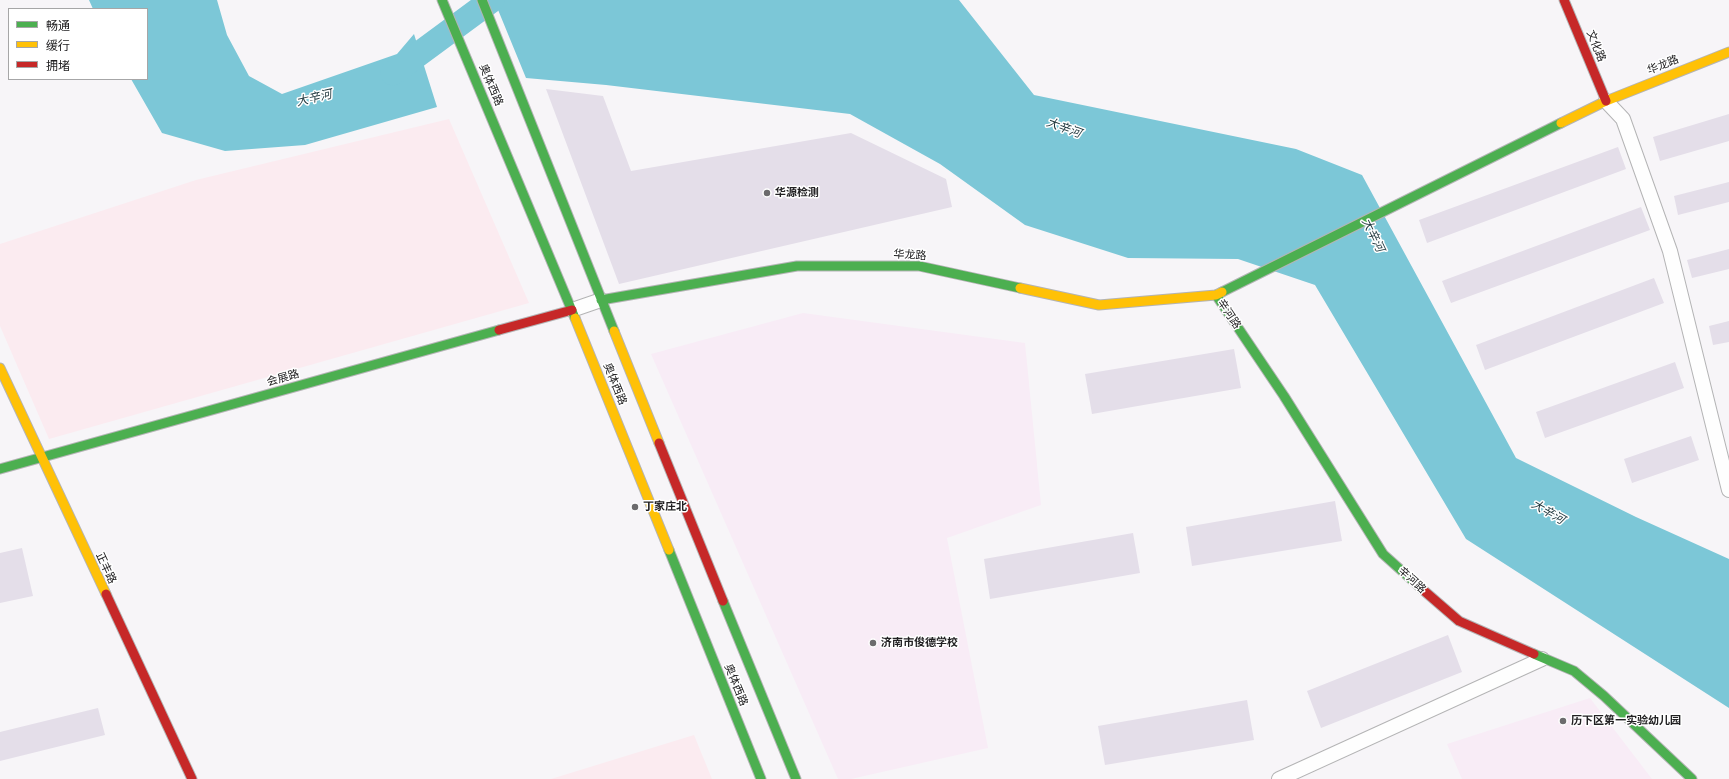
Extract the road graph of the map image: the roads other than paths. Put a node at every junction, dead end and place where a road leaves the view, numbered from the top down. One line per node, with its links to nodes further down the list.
1 (442, 0): 8 (main road, 奥体西路)
2 (482, 0): 7 (main road, 奥体西路)
3 (1564, 0): 5 (main road, 文化路)
4 (1729, 52): 5 (main road, 华龙路)
5 (1606, 101): 6 (main road, 华龙路); 12 (street)
6 (1216, 295): 7 (main road, 华龙路); 13 (main road, 辛河路)
7 (601, 300): 8 (street); 16 (main road, 奥体西路)
8 (572, 310): 10 (main road, 会展路); 15 (main road, 奥体西路)
9 (0, 368): 10 (main road, 正丰路)
10 (42, 458): 11 (main road, 会展路); 14 (main road, 正丰路)
11 (0, 469)
12 (1729, 490)
13 (1542, 659): 17 (street); 18 (main road, 辛河路)
14 (192, 779)
15 (761, 779)
16 (796, 779)
17 (1279, 779)
18 (1692, 779)

